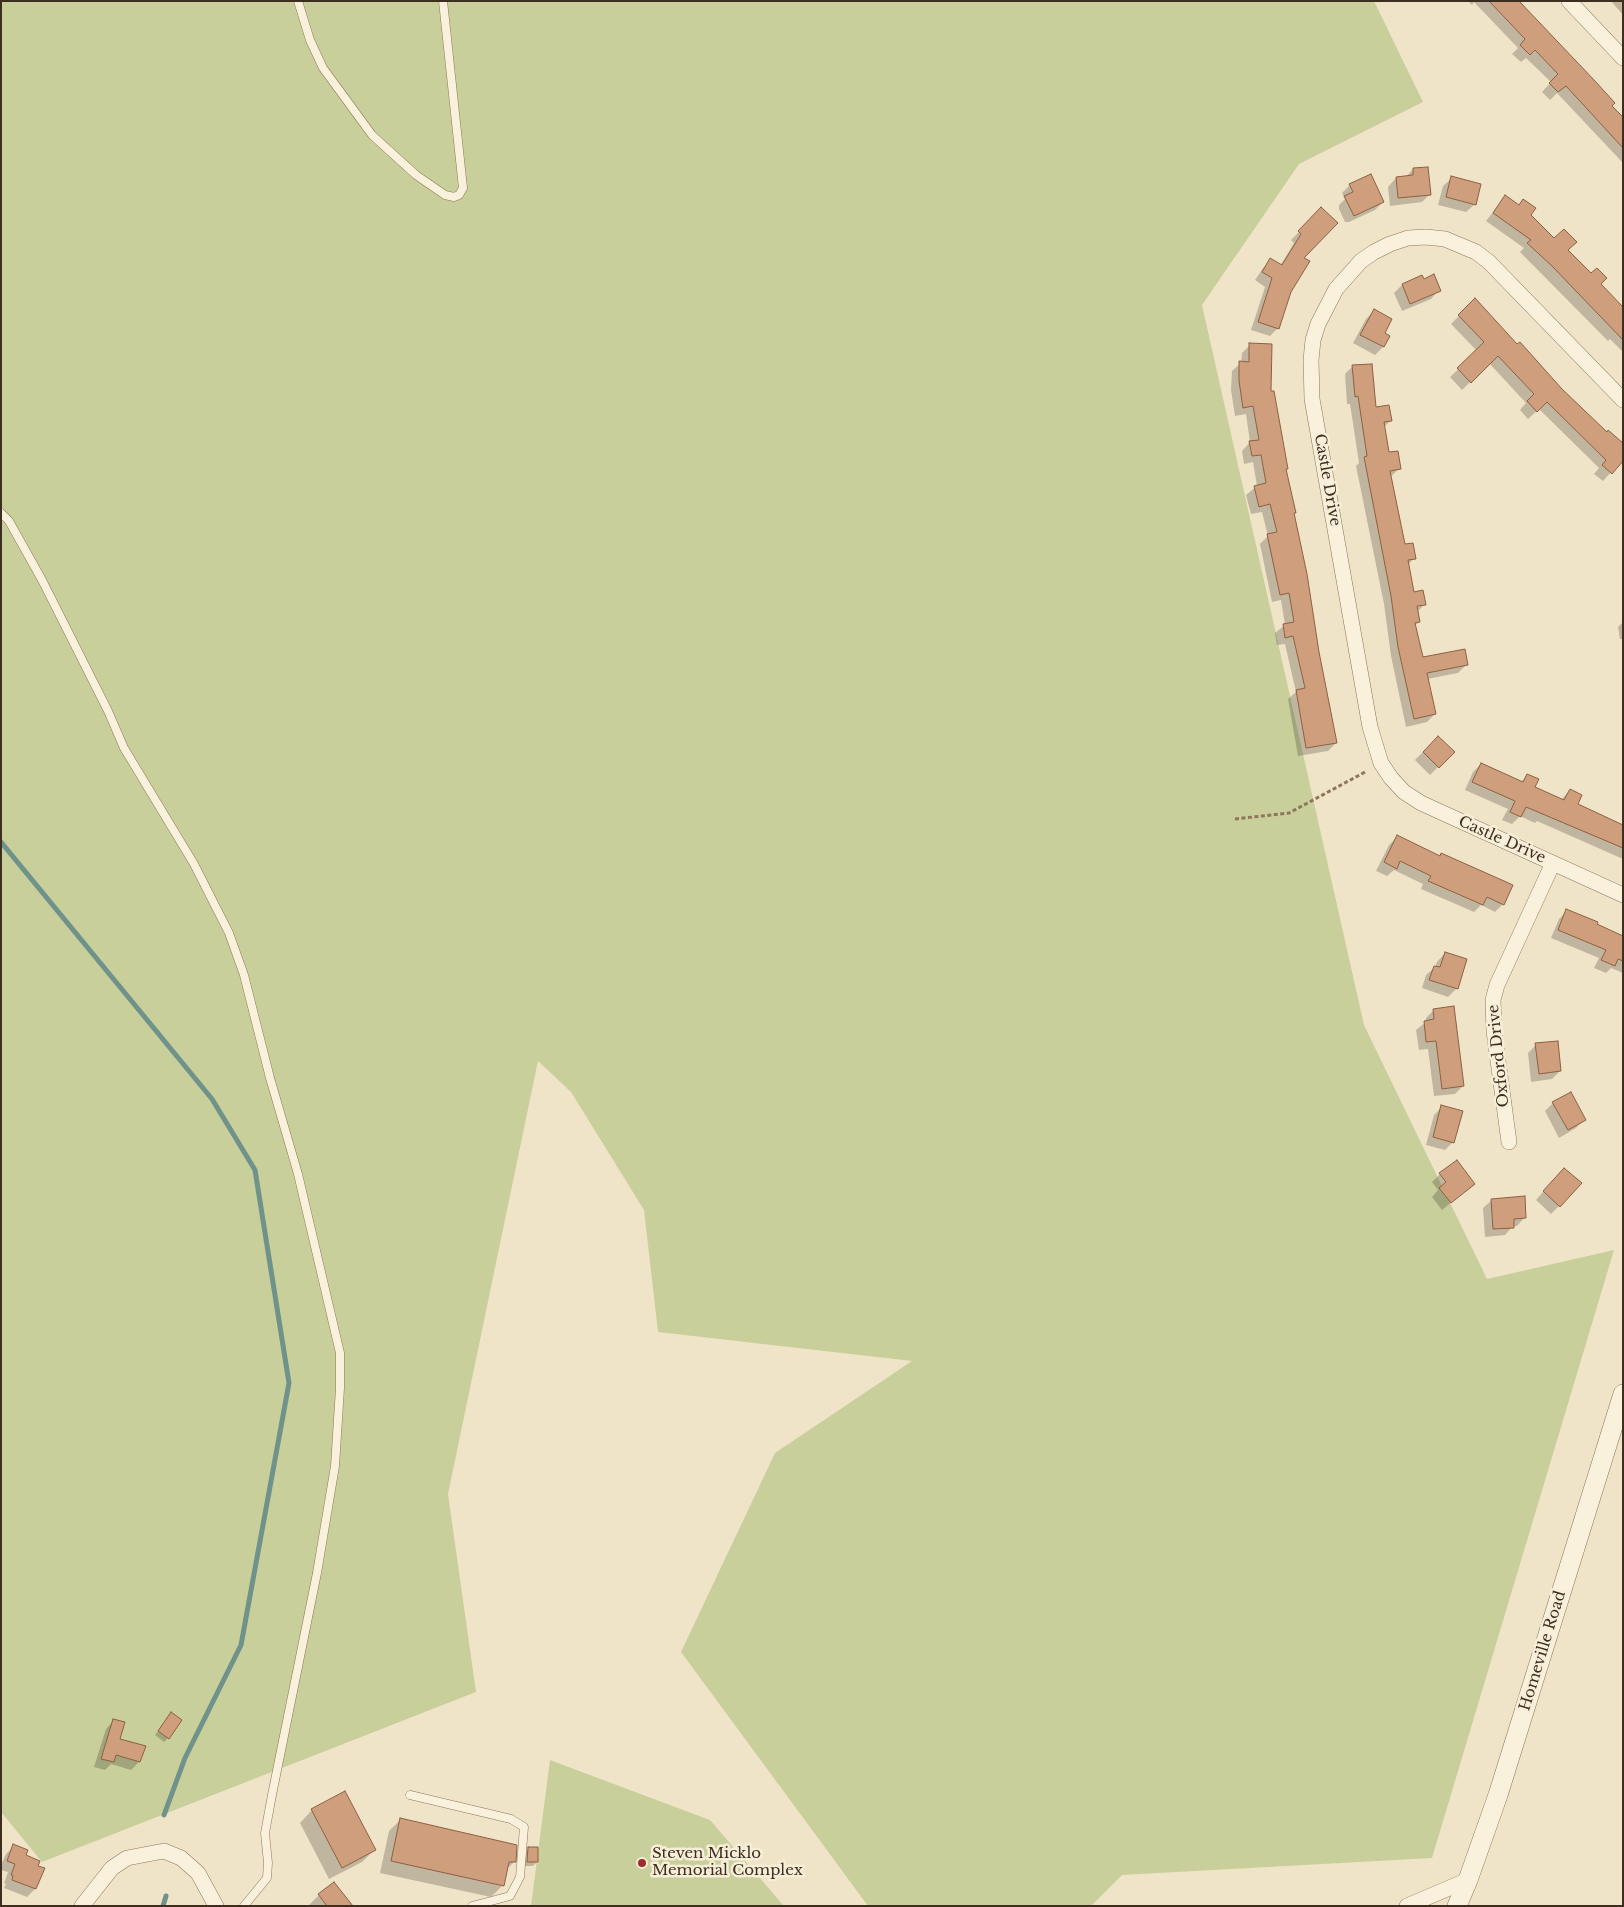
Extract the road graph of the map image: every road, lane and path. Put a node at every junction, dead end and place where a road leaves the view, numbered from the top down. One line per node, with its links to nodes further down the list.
1 (298, 1): 2 (lane)
2 (443, 1)
3 (1569, 1): 4 (street)
4 (1623, 58)
5 (1623, 400): 7 (street, Castle Drive)
6 (1, 513): 17 (lane)
7 (1381, 763): 8 (path); 9 (street, Castle Drive)
8 (1234, 819)
9 (1552, 863): 10 (street, Castle Drive); 11 (street, Oxford Drive)
10 (1623, 895)
11 (1509, 1142)
12 (1623, 1394): 14 (street, Homeville Road)
13 (410, 1794): 18 (lane)
14 (1468, 1880): 19 (street); 20 (street, Homeville Road)
15 (217, 1904): 16 (street)
16 (82, 1906)
17 (244, 1906)
18 (472, 1906)
19 (1407, 1906)
20 (1457, 1906)

